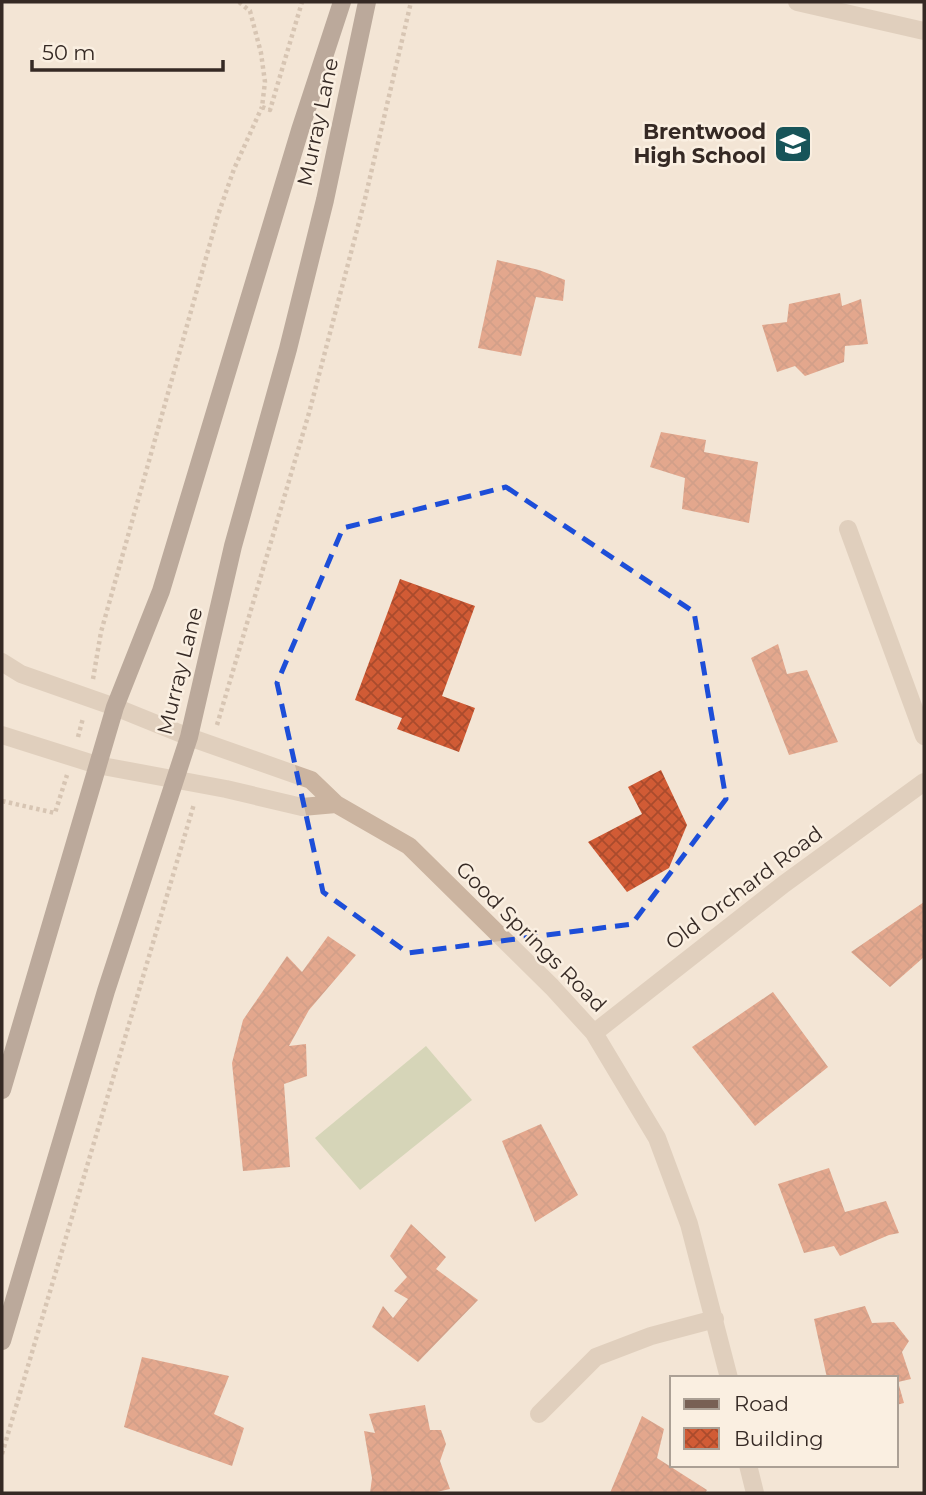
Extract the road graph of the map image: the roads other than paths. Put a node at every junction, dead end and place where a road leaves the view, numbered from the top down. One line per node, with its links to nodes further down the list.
1 (342, 2): 7 (main road, Murray Lane)
2 (367, 2): 10 (main road, Murray Lane)
3 (797, 2): 4 (street)
4 (924, 31)
5 (848, 529): 9 (street)
6 (2, 662): 7 (street, Good Springs Road)
7 (115, 707): 10 (street, Good Springs Road); 11 (main road, Murray Lane)
8 (2, 735): 11 (street)
9 (924, 736)
10 (189, 737): 12 (main road, Murray Lane); 14 (street, Good Springs Road)
11 (97, 765): 12 (street); 16 (main road, Murray Lane)
12 (173, 781): 14 (street); 18 (main road, Murray Lane)
13 (924, 782): 15 (street, Old Orchard Road)
14 (336, 804): 15 (street, Good Springs Road)
15 (594, 1033): 17 (street, Good Springs Road)
16 (2, 1090)
17 (715, 1319): 19 (street, Good Springs Road); 20 (street)
18 (2, 1341)
19 (729, 1376)
20 (539, 1414)
21 (748, 1467): 22 (street)
22 (755, 1493)

